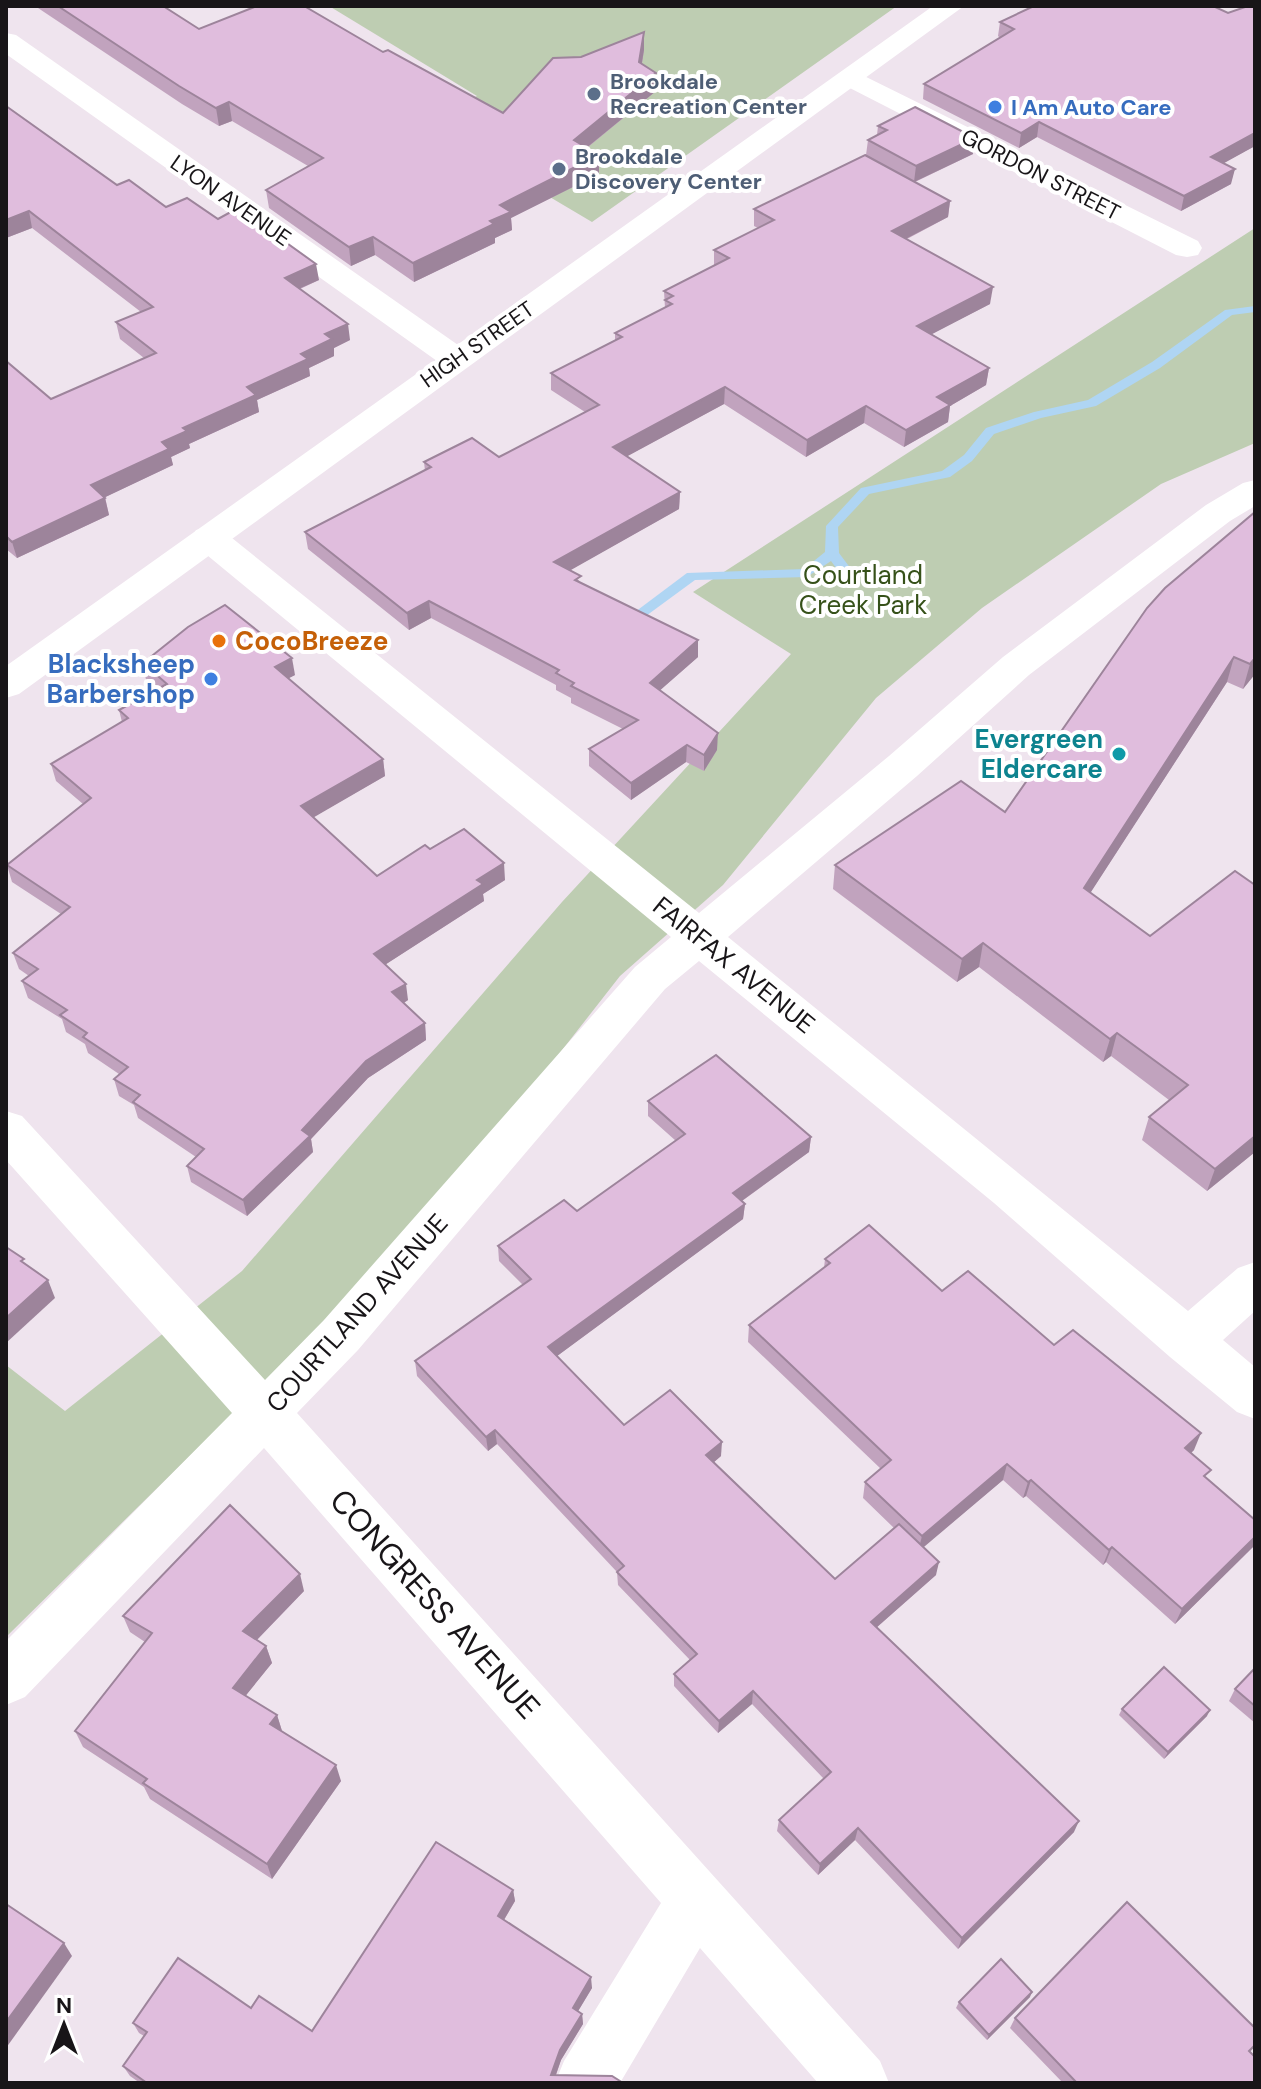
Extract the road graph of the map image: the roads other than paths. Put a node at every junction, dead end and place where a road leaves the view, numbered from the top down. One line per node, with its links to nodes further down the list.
1 (951, 6): 3 (street, HIGH STREET)
2 (6, 41): 5 (street, LYON AVENUE)
3 (852, 78): 4 (street, GORDON STREET); 5 (street, HIGH STREET)
4 (1187, 248)
5 (456, 359): 7 (street, HIGH STREET)
6 (1255, 491): 9 (street, COURTLAND AVENUE)
7 (209, 538): 8 (street, HIGH STREET); 9 (street, FAIRFAX AVENUE)
8 (6, 685)
9 (698, 936): 12 (street, FAIRFAX AVENUE); 14 (street, COURTLAND AVENUE)
10 (6, 1129): 14 (street, CONGRESS AVENUE)
11 (1255, 1282): 12 (street)
12 (1187, 1342): 13 (street, FAIRFAX AVENUE)
13 (1255, 1397)
14 (267, 1415): 15 (street, COURTLAND AVENUE); 16 (street, CONGRESS AVENUE)
15 (6, 1679)
16 (697, 1899): 17 (street); 18 (street, CONGRESS AVENUE)
17 (586, 2083)
18 (858, 2083)

